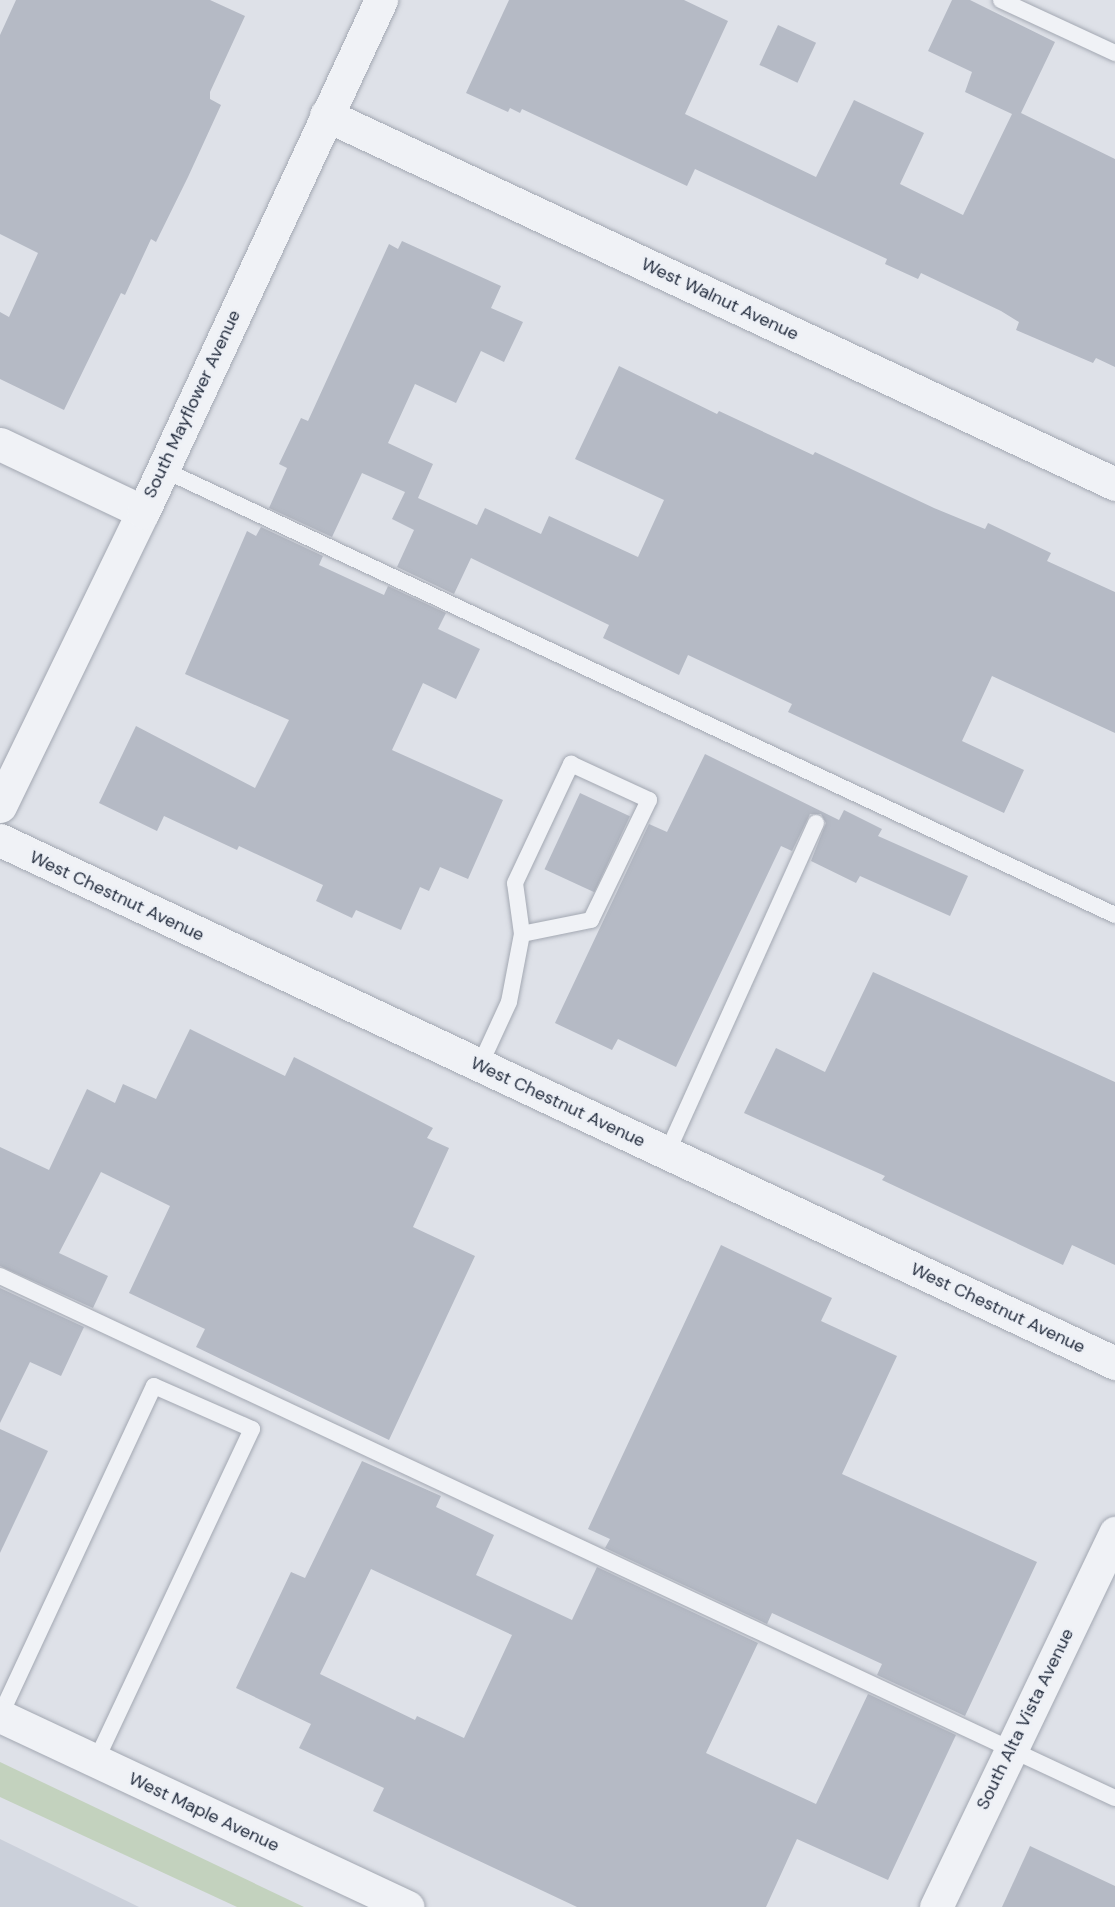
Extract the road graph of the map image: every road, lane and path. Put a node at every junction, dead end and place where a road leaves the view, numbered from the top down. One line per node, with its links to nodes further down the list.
1 (1001, 0): 3 (lane)
2 (379, 1): 4 (street, South Mayflower Avenue)
3 (1115, 53)
4 (326, 115): 6 (street, South Mayflower Avenue); 7 (street, West Walnut Avenue)
5 (0, 444): 8 (street)
6 (162, 469): 8 (street, South Mayflower Avenue); 12 (lane)
7 (1115, 484)
8 (143, 512): 9 (street, South Mayflower Avenue)
9 (0, 807)
10 (816, 824): 15 (lane)
11 (0, 840): 14 (street, West Chestnut Avenue)
12 (1115, 915)
13 (522, 934): 13 (lane); 14 (lane)
14 (480, 1065): 15 (street, West Chestnut Avenue)
15 (667, 1153): 17 (street, West Chestnut Avenue)
16 (0, 1276): 20 (lane)
17 (1115, 1363)
18 (1115, 1533): 20 (street, South Alta Vista Avenue)
19 (0, 1716): 21 (street, West Maple Avenue); 21 (lane)
20 (1010, 1749): 22 (lane); 24 (street, South Alta Vista Avenue)
21 (96, 1761): 23 (street, West Maple Avenue)
22 (1115, 1798)
23 (408, 1907)
24 (936, 1907)

